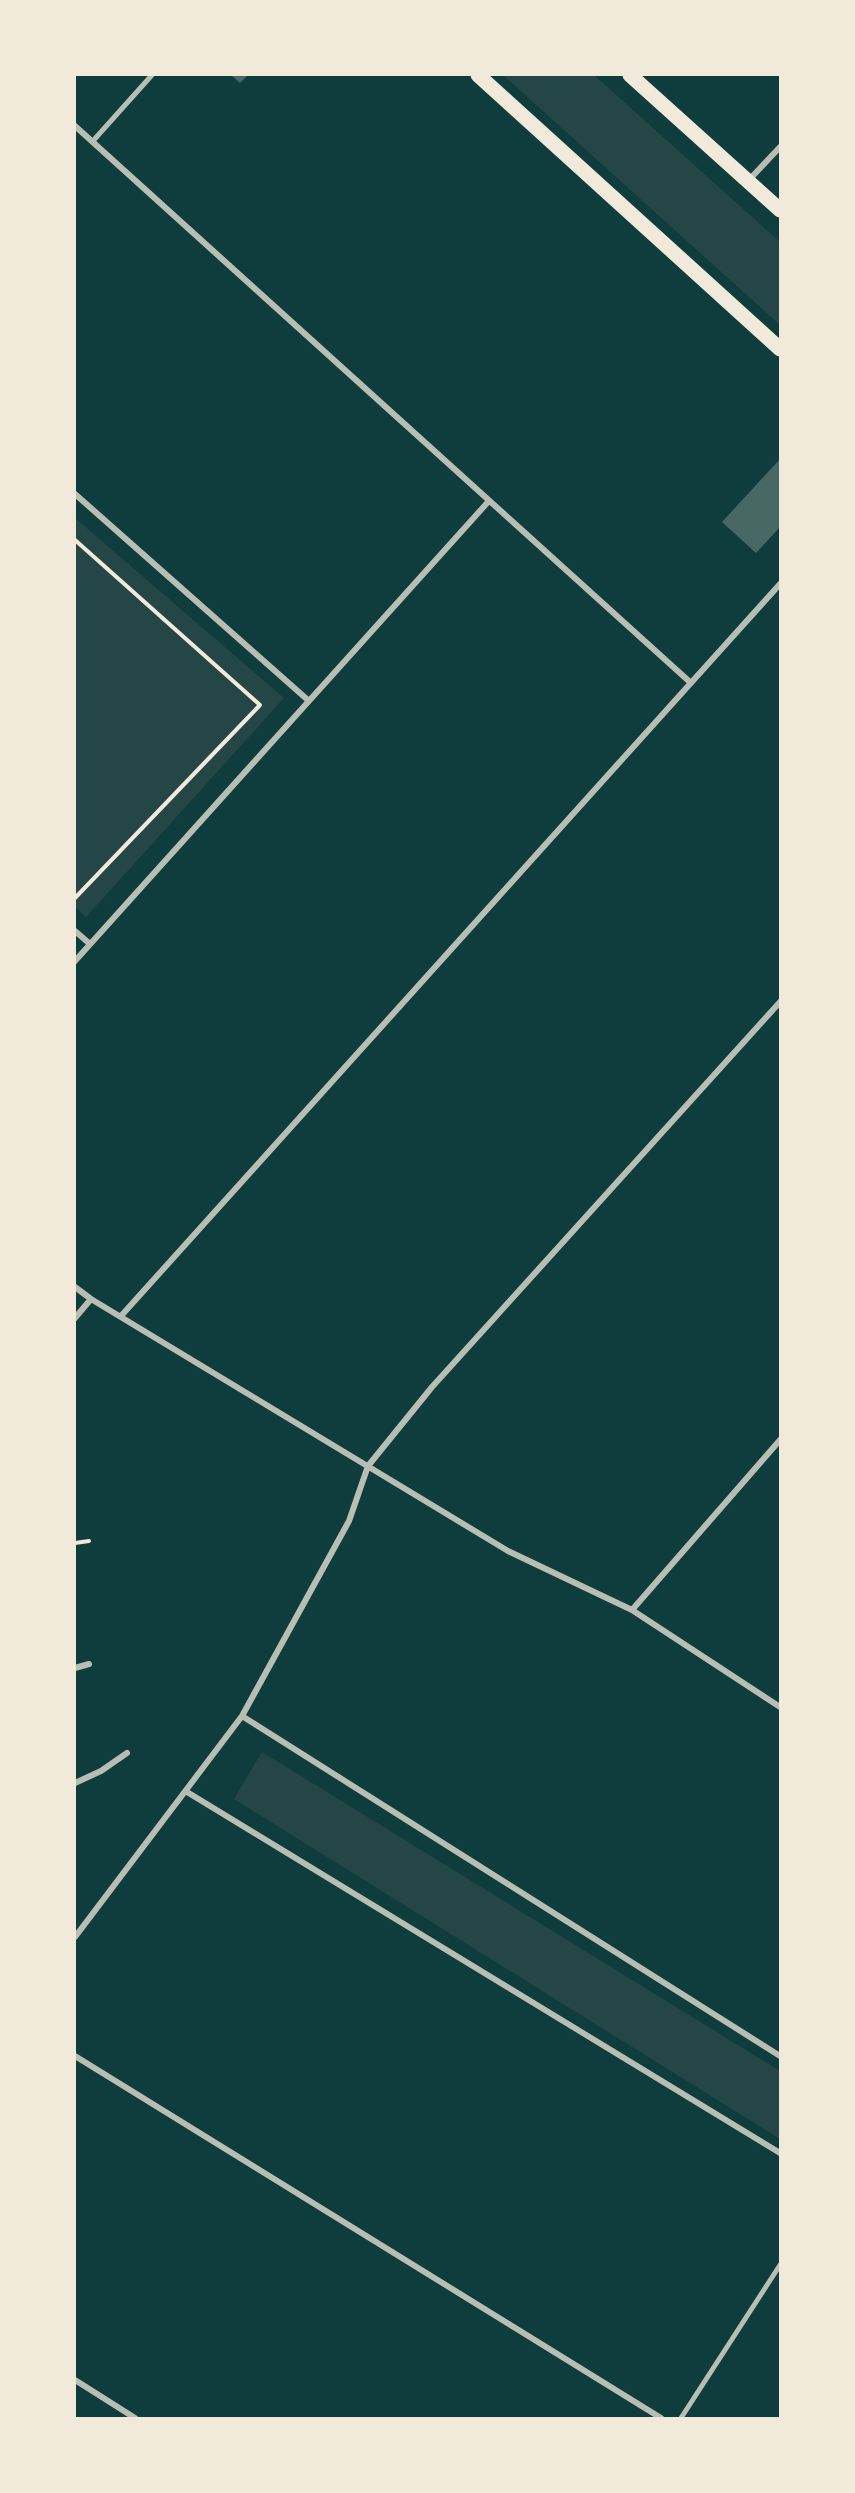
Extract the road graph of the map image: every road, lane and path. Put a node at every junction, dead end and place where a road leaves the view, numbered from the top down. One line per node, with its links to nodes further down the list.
1 (153, 75): 5 (street)
2 (478, 75): 9 (main road)
3 (630, 75): 7 (main road)
4 (75, 126): 5 (street)
5 (92, 142): 11 (street)
6 (780, 147): 7 (street)
7 (748, 181): 8 (main road)
8 (780, 210)
9 (780, 349)
10 (75, 494): 15 (street)
11 (488, 502): 14 (street); 15 (street)
12 (75, 540): 16 (path)
13 (780, 584): 14 (street)
14 (691, 683): 23 (street)
15 (309, 701): 18 (street)
16 (75, 898)
17 (75, 931): 18 (street)
18 (90, 944): 19 (street)
19 (75, 961)
20 (780, 1002): 26 (street)
21 (75, 1287): 22 (street)
22 (91, 1299): 23 (street); 24 (street)
23 (121, 1316): 26 (street)
24 (75, 1318)
25 (780, 1440): 29 (street)
26 (368, 1466): 29 (street); 33 (street)
27 (89, 1541): 28 (path)
28 (75, 1543)
29 (632, 1610): 32 (street)
30 (88, 1664): 31 (street)
31 (75, 1668)
32 (780, 1707)
33 (242, 1716): 36 (street); 39 (street)
34 (127, 1753): 35 (street)
35 (75, 1783)
36 (187, 1792): 37 (street); 40 (street)
37 (75, 1937)
38 (75, 2056): 44 (street)
39 (780, 2056)
40 (780, 2153)
41 (780, 2265): 45 (street)
42 (75, 2380): 43 (street)
43 (135, 2418)
44 (661, 2418)
45 (681, 2418)

